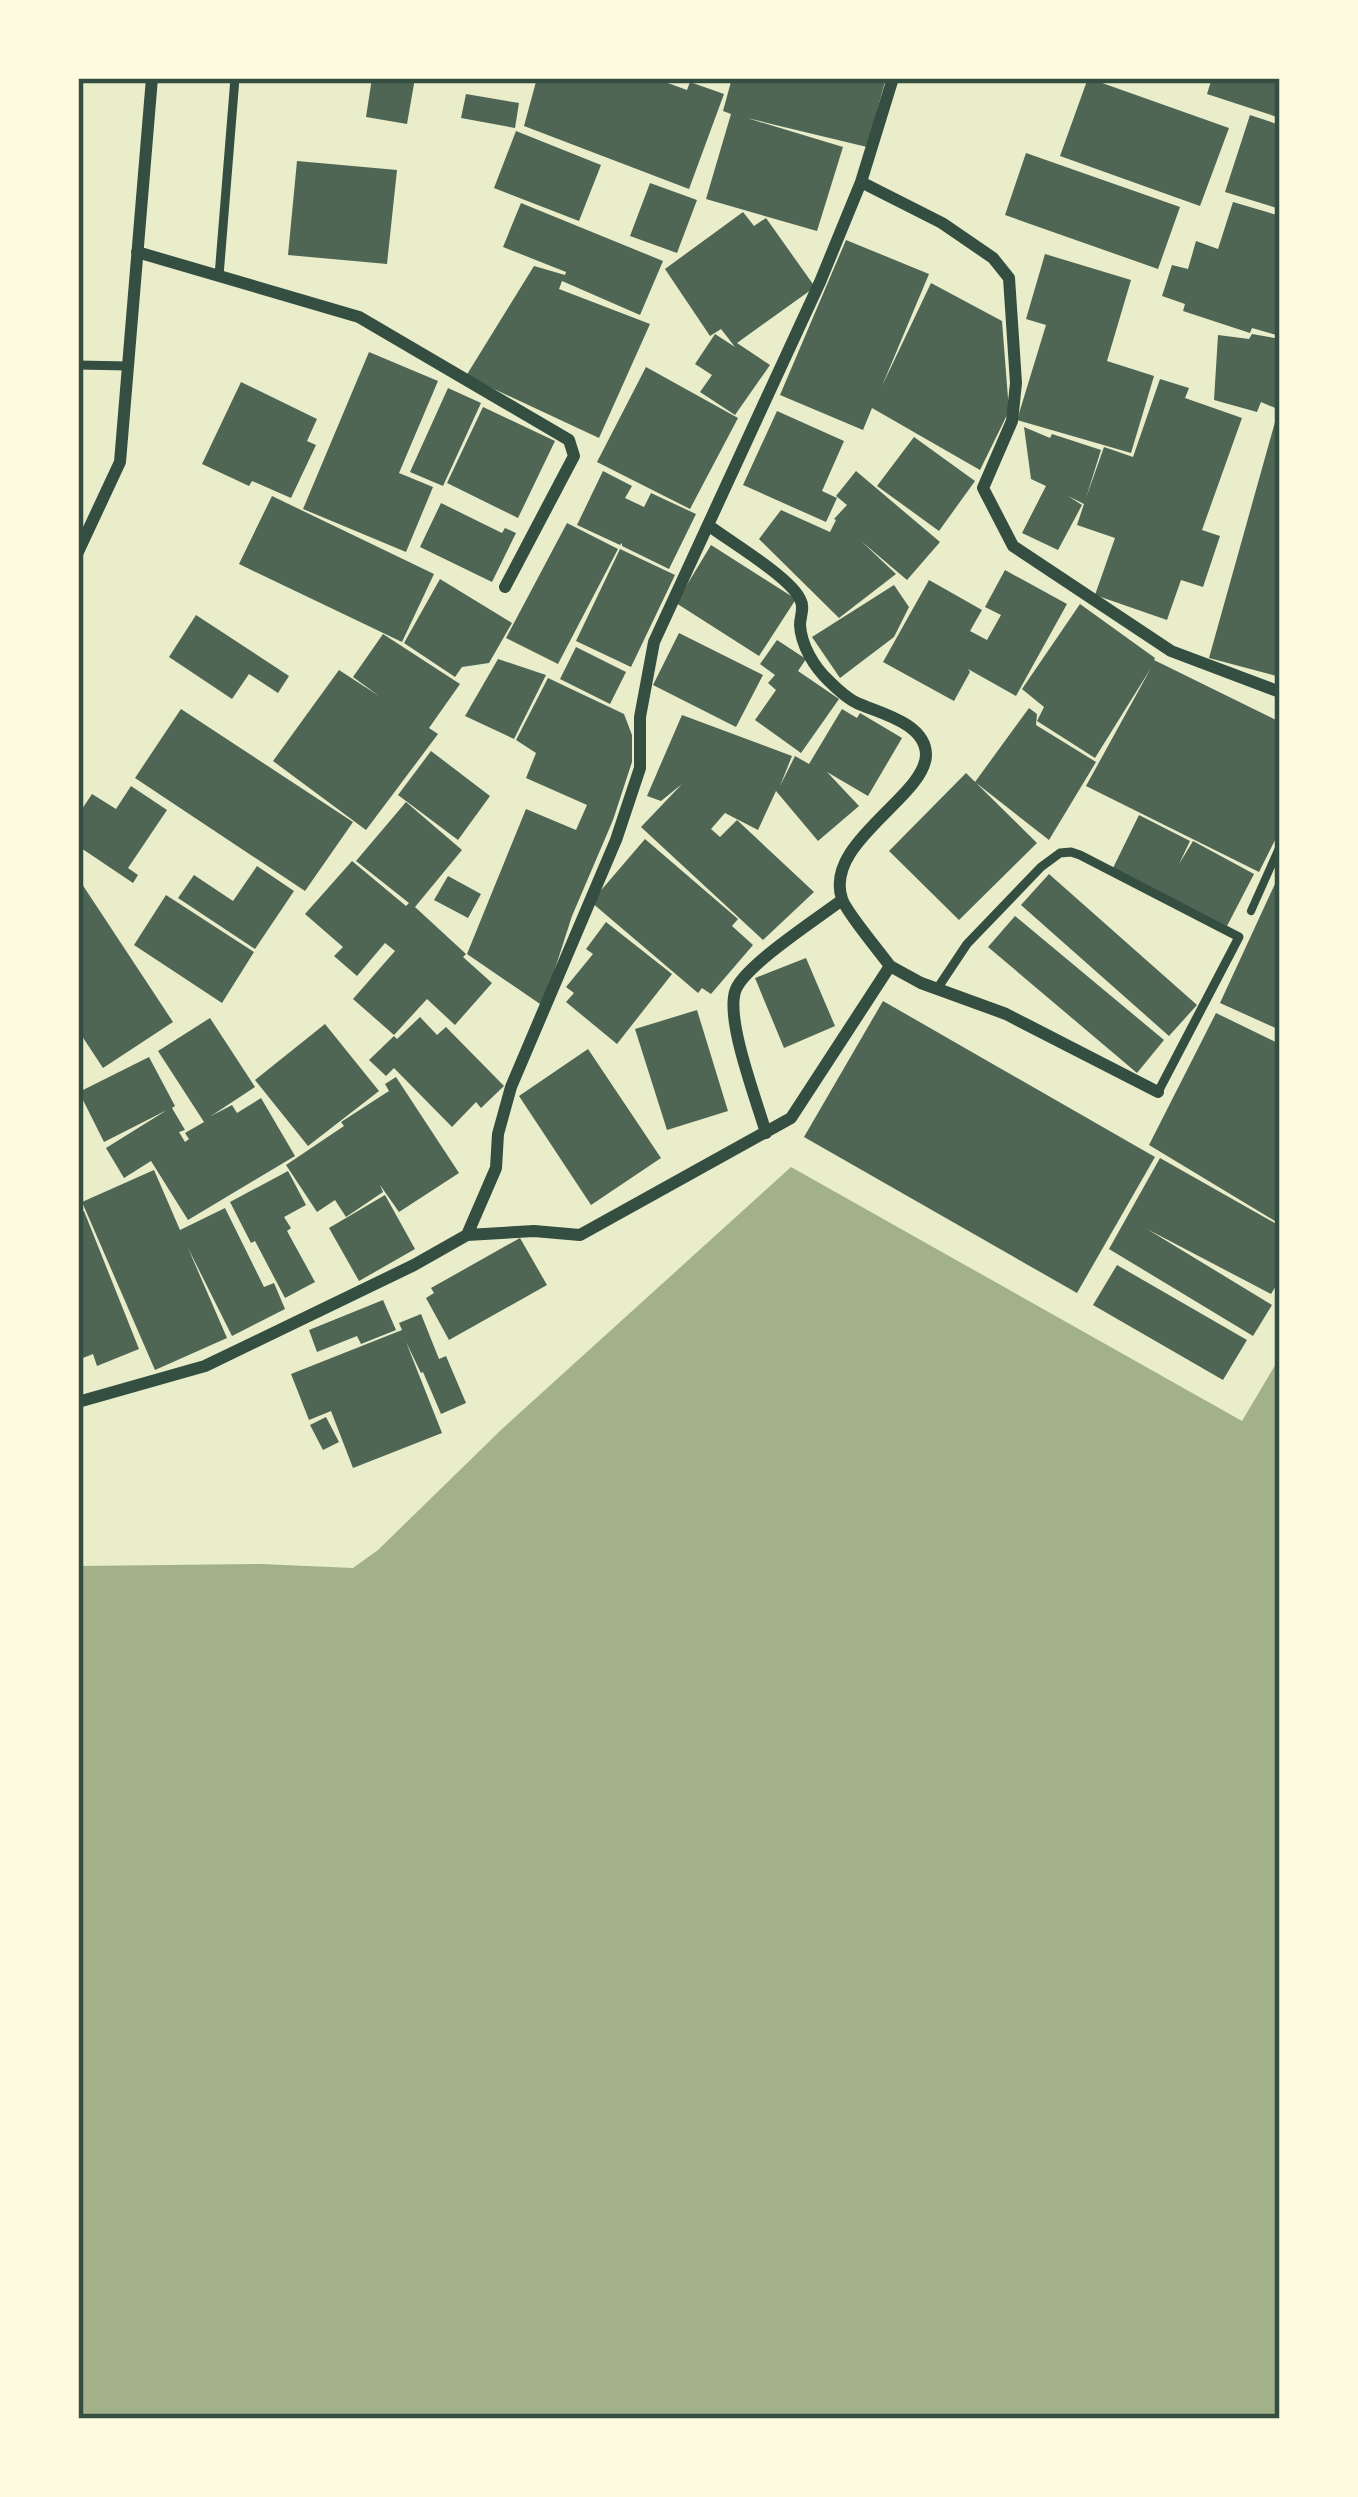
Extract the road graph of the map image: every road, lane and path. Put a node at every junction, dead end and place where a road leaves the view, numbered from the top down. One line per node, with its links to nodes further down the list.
1 (152, 78): 5 (street)
2 (236, 78): 6 (lane)
3 (893, 78): 4 (street)
4 (861, 182): 9 (street); 12 (street)
5 (137, 252): 6 (street); 8 (street)
6 (219, 276): 11 (street)
7 (78, 364): 8 (lane)
8 (128, 366): 10 (street)
9 (708, 525): 14 (street); 20 (street)
10 (78, 552)
11 (505, 587)
12 (1280, 692)
13 (1280, 846): 15 (path)
14 (842, 900): 16 (street); 19 (street)
15 (1240, 937): 17 (lane); 18 (lane)
16 (890, 966): 17 (street); 19 (street)
17 (938, 989): 18 (street)
18 (1157, 1092)
19 (766, 1132): 20 (street)
20 (467, 1235): 21 (street)
21 (78, 1402)

